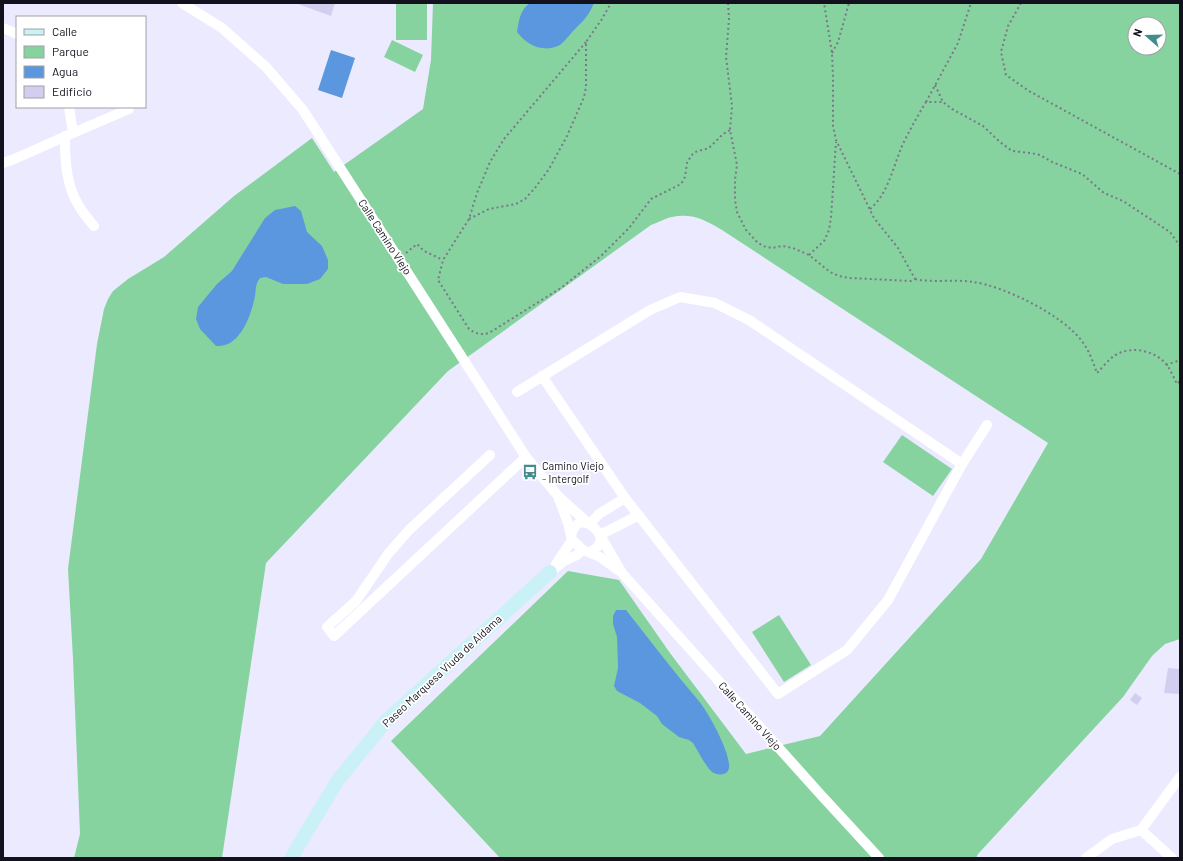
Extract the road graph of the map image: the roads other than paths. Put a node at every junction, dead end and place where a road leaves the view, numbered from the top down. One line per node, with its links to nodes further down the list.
1 (182, 3): 13 (street, Calle Camino Viejo)
2 (3, 28): 3 (street)
3 (16, 34)
4 (69, 108): 6 (street)
5 (129, 109): 6 (street)
6 (69, 135): 7 (street); 8 (street)
7 (3, 163)
8 (94, 226)
9 (542, 376): 10 (street); 14 (street); 16 (street)
10 (517, 392)
11 (987, 425): 14 (street)
12 (490, 455): 13 (street)
13 (526, 457): 15 (street, Calle Camino Viejo)
14 (962, 464): 17 (street)
15 (559, 497): 18 (street, Calle Camino Viejo); 20 (street, Calle Camino Viejo)
16 (626, 498): 17 (street); 18 (street)
17 (639, 515): 19 (street)
18 (589, 523): 19 (street); 20 (street)
19 (600, 536): 21 (street); 23 (street, Calle Camino Viejo)
20 (571, 538): 21 (street); 22 (street, Paseo Marquesa Viuda de Aldama)
21 (586, 551): 22 (street, Paseo Marquesa Viuda de Aldama); 23 (street, Calle Camino Viejo)
22 (550, 572): 26 (street, Paseo Marquesa Viuda de Aldama)
23 (622, 573): 27 (street, Calle Camino Viejo)
24 (1180, 777): 25 (street)
25 (1141, 830): 28 (street); 29 (street)
26 (291, 858)
27 (879, 858)
28 (1086, 858)
29 (1172, 858)

